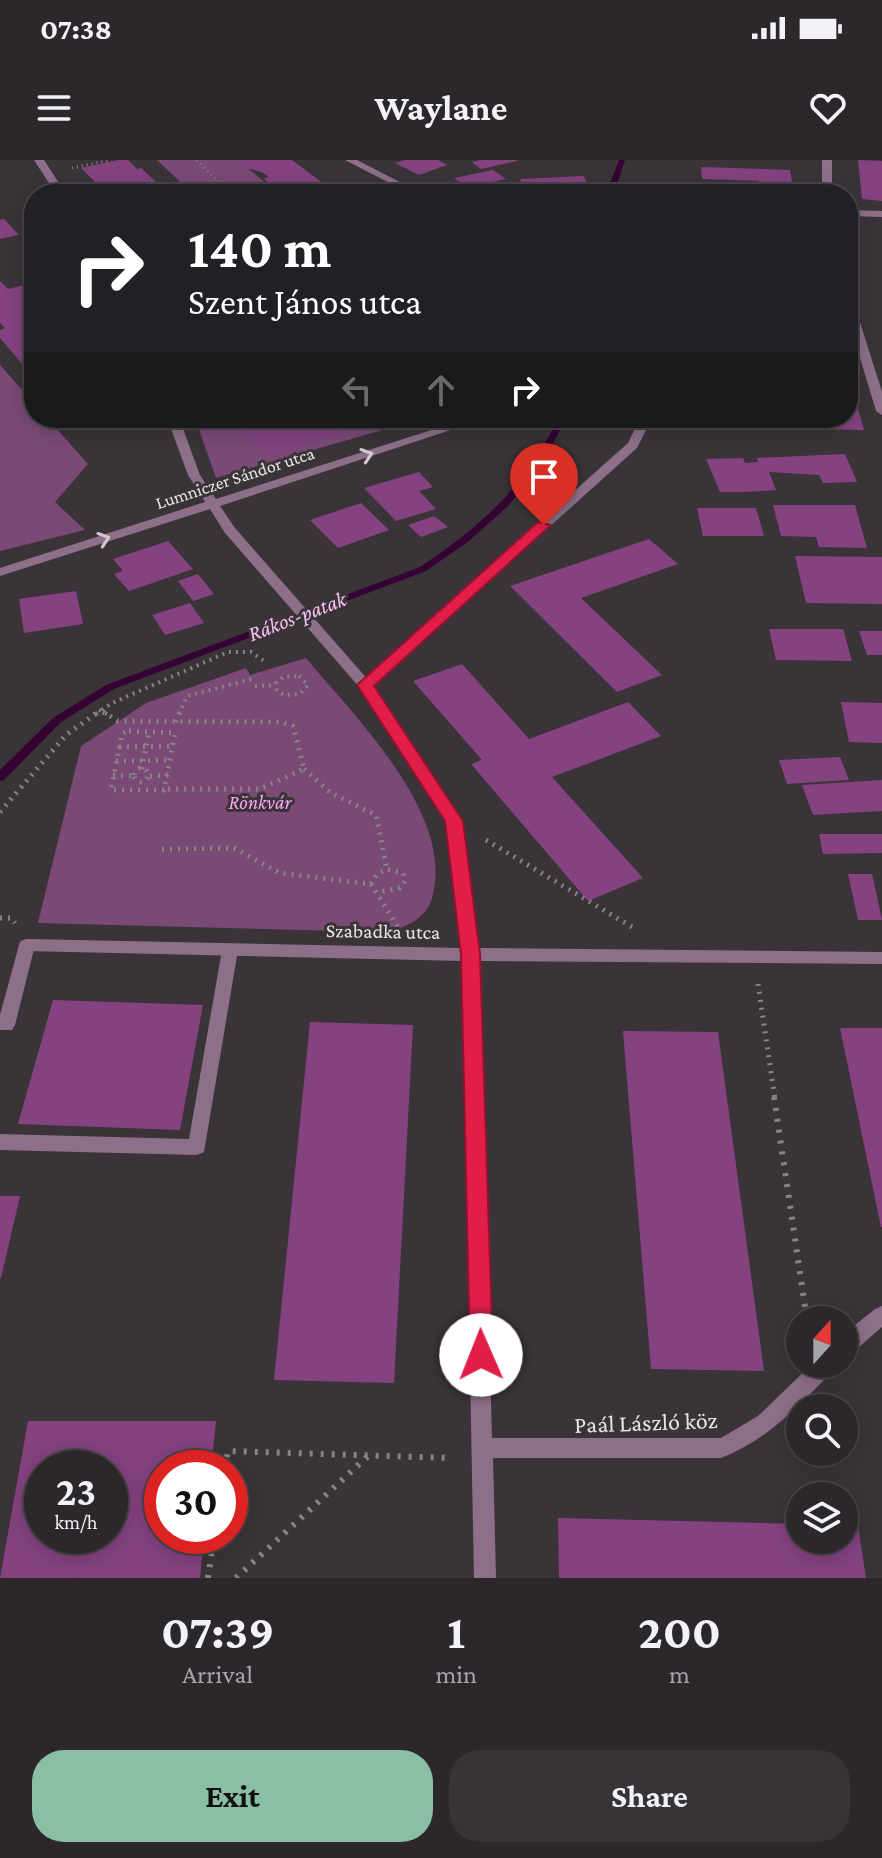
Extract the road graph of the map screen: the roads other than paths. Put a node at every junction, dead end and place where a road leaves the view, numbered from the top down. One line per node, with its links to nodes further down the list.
1 (39, 160): 4 (street)
2 (350, 160): 5 (street)
3 (827, 160): 6 (street)
4 (55, 184)
5 (398, 184)
6 (827, 184)
7 (858, 213): 8 (street)
8 (882, 214)
9 (858, 334): 10 (street)
10 (882, 411)
11 (176, 428): 14 (street)
12 (450, 428): 14 (street, Lumniczer Sándor utca, one-way to 12)
13 (641, 428): 16 (street)
14 (213, 504): 15 (street, Lumniczer Sándor utca, one-way to 14); 16 (street)
15 (0, 572)
16 (365, 685): 18 (street)
17 (230, 950): 18 (street, Szabadka utca); 20 (street, Szabadka utca); 21 (street)
18 (470, 954): 19 (street, Szabadka utca); 25 (street)
19 (882, 958)
20 (6, 1025)
21 (0, 1142)
22 (882, 1315): 23 (street)
23 (858, 1335)
24 (812, 1378): 25 (street, Paál László köz)
25 (484, 1454): 26 (street)
26 (485, 1578)

